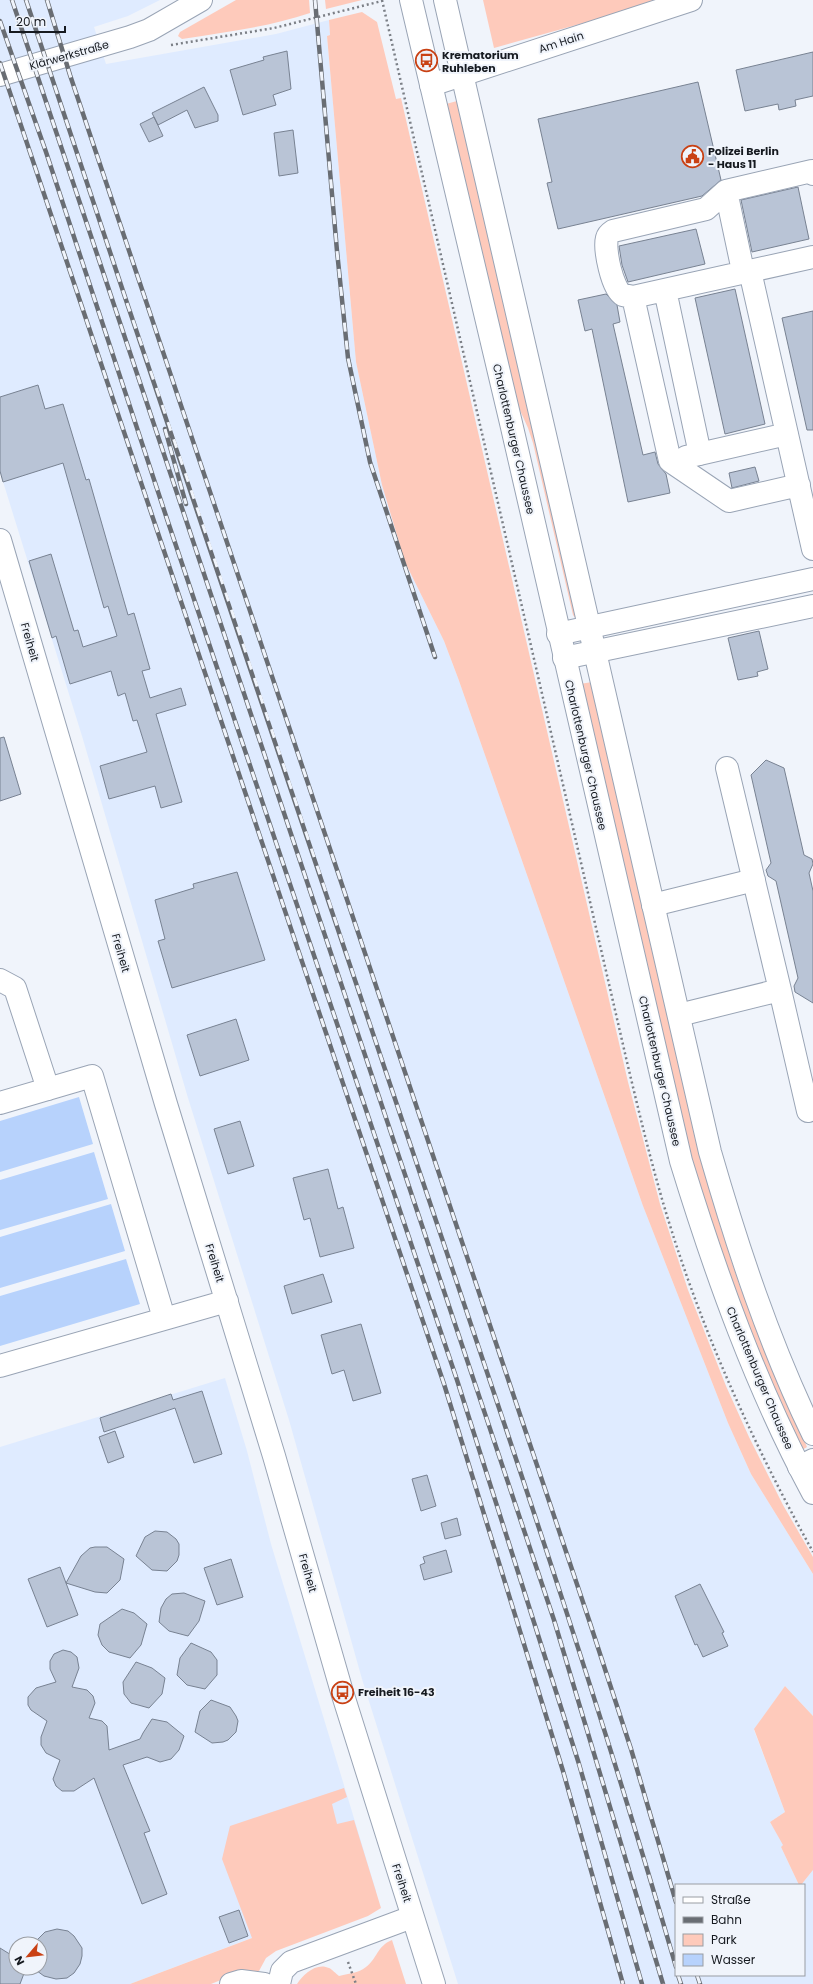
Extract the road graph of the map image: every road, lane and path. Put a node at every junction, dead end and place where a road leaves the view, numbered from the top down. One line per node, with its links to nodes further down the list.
1 (201, 0): 8 (main road, Klärwerkstraße)
2 (411, 0): 9 (main road, Charlottenburger Chaussee)
3 (445, 0): 7 (main road)
4 (691, 0): 7 (main road, Am Hain)
5 (382, 1): 6 (path); 44 (path)
6 (171, 45)
7 (462, 74): 9 (main road, Am Hain); 25 (main road)
8 (0, 75)
9 (432, 85): 26 (main road, Charlottenburger Chaussee)
10 (813, 174): 11 (main road)
11 (726, 191): 13 (main road); 15 (main road)
12 (813, 257): 13 (main road)
13 (747, 271): 14 (main road); 16 (main road)
14 (665, 290): 15 (main road); 17 (main road)
15 (633, 297): 18 (main road)
16 (787, 434): 17 (main road); 19 (main road)
17 (700, 454): 18 (main road)
18 (670, 461): 19 (main road)
19 (804, 492): 21 (main road)
20 (0, 540): 22 (main road, Freiheit)
21 (813, 549)
22 (4, 569): 38 (main road, Freiheit)
23 (813, 579): 25 (main road)
24 (813, 606): 27 (main road)
25 (590, 628): 26 (main road); 27 (main road)
26 (558, 634): 28 (main road, Charlottenburger Chaussee)
27 (595, 652): 28 (main road); 31 (main road)
28 (564, 658): 42 (main road, Charlottenburger Chaussee)
29 (727, 768): 30 (main road)
30 (754, 880): 31 (main road); 33 (main road)
31 (654, 905): 34 (main road)
32 (0, 980): 35 (main road)
33 (780, 990): 34 (main road); 37 (main road)
34 (679, 1015): 41 (main road)
35 (48, 1089): 36 (main road); 39 (main road)
36 (0, 1104)
37 (808, 1111)
38 (227, 1302): 39 (main road); 45 (main road, Freiheit)
39 (164, 1318): 40 (main road)
40 (0, 1366)
41 (813, 1434)
42 (806, 1463): 43 (main road, Charlottenburger Chaussee)
43 (813, 1493)
44 (813, 1552)
45 (412, 1917): 48 (main road); 49 (main road, Freiheit)
46 (231, 1984): 47 (main road)
47 (264, 1984)
48 (279, 1984)
49 (434, 1984)

